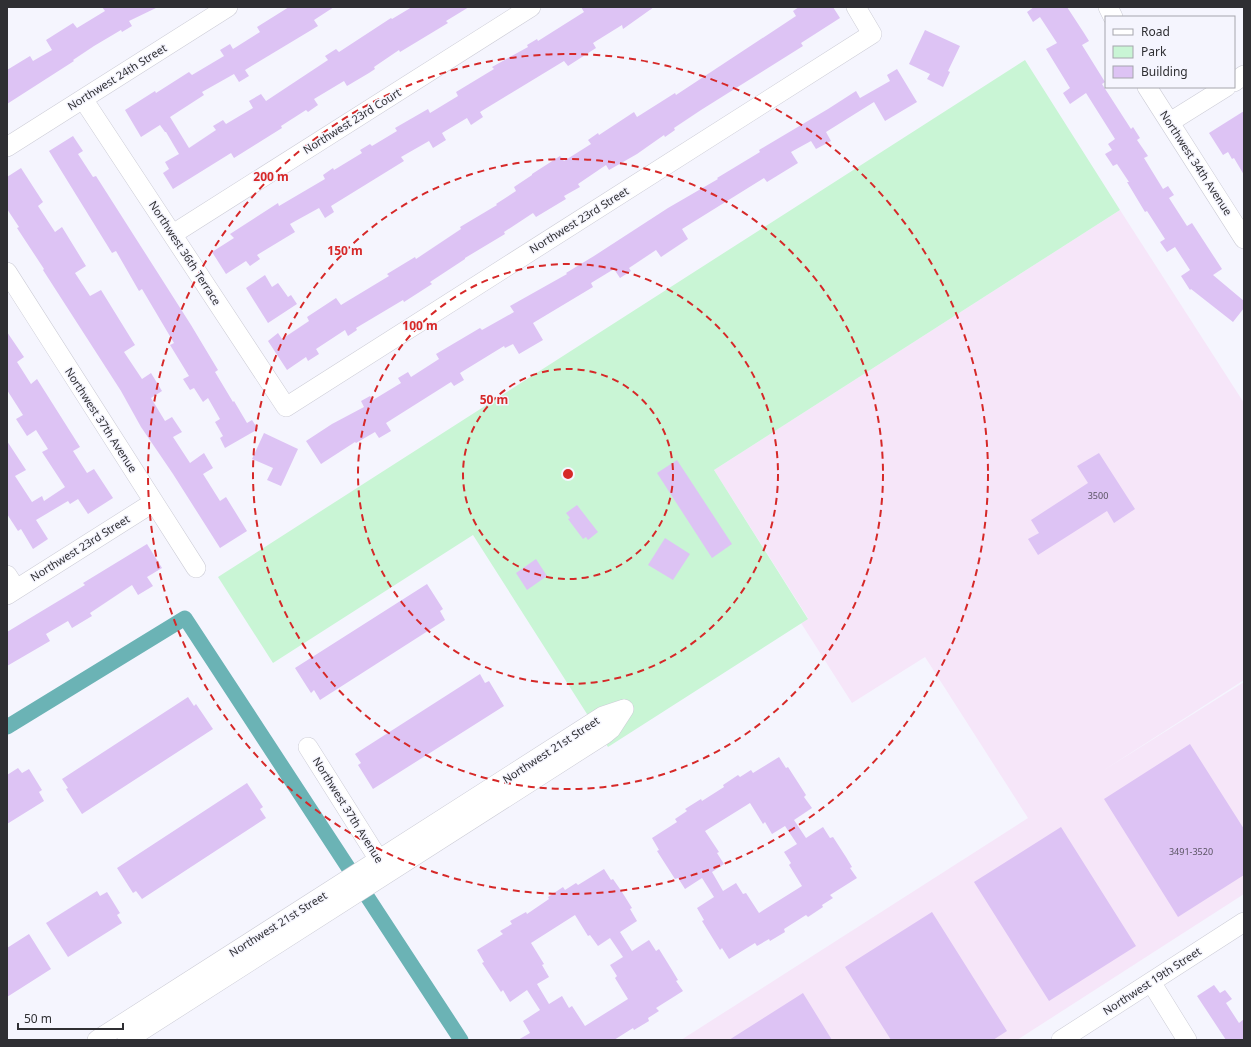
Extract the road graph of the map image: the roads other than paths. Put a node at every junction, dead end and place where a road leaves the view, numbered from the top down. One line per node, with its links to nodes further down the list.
1 (531, 7): 13 (street, Northwest 23rd Court)
2 (856, 7): 16 (street, Northwest 23rd Street)
3 (1108, 7): 5 (street)
4 (222, 8): 10 (street, Northwest 24th Street)
5 (1112, 16)
6 (1244, 75): 7 (street)
7 (1235, 81)
8 (1148, 88): 11 (street, Northwest 34th Avenue)
9 (1224, 88): 11 (street)
10 (83, 99): 12 (street, Northwest 24th Street); 13 (street, Northwest 36th Terrace)
11 (1170, 122): 14 (street, Northwest 34th Avenue)
12 (7, 147)
13 (173, 234): 16 (street, Northwest 36th Terrace)
14 (1244, 239)
15 (7, 272): 17 (street, Northwest 37th Avenue)
16 (286, 407)
17 (154, 502): 18 (street, Northwest 37th Avenue); 19 (street, Northwest 23rd Street)
18 (196, 568)
19 (10, 586)
20 (308, 747): 21 (street, Northwest 37th Avenue)
21 (383, 866): 21 (street, Northwest 21st Street); 24 (street, Northwest 21st Street); 25 (street, Northwest 21st Street)
22 (1244, 922): 23 (street, Northwest 19th Street)
23 (1151, 982): 26 (street, Northwest 19th Street); 27 (street)
24 (97, 1040)
25 (127, 1040)
26 (1061, 1040)
27 (1187, 1040)

